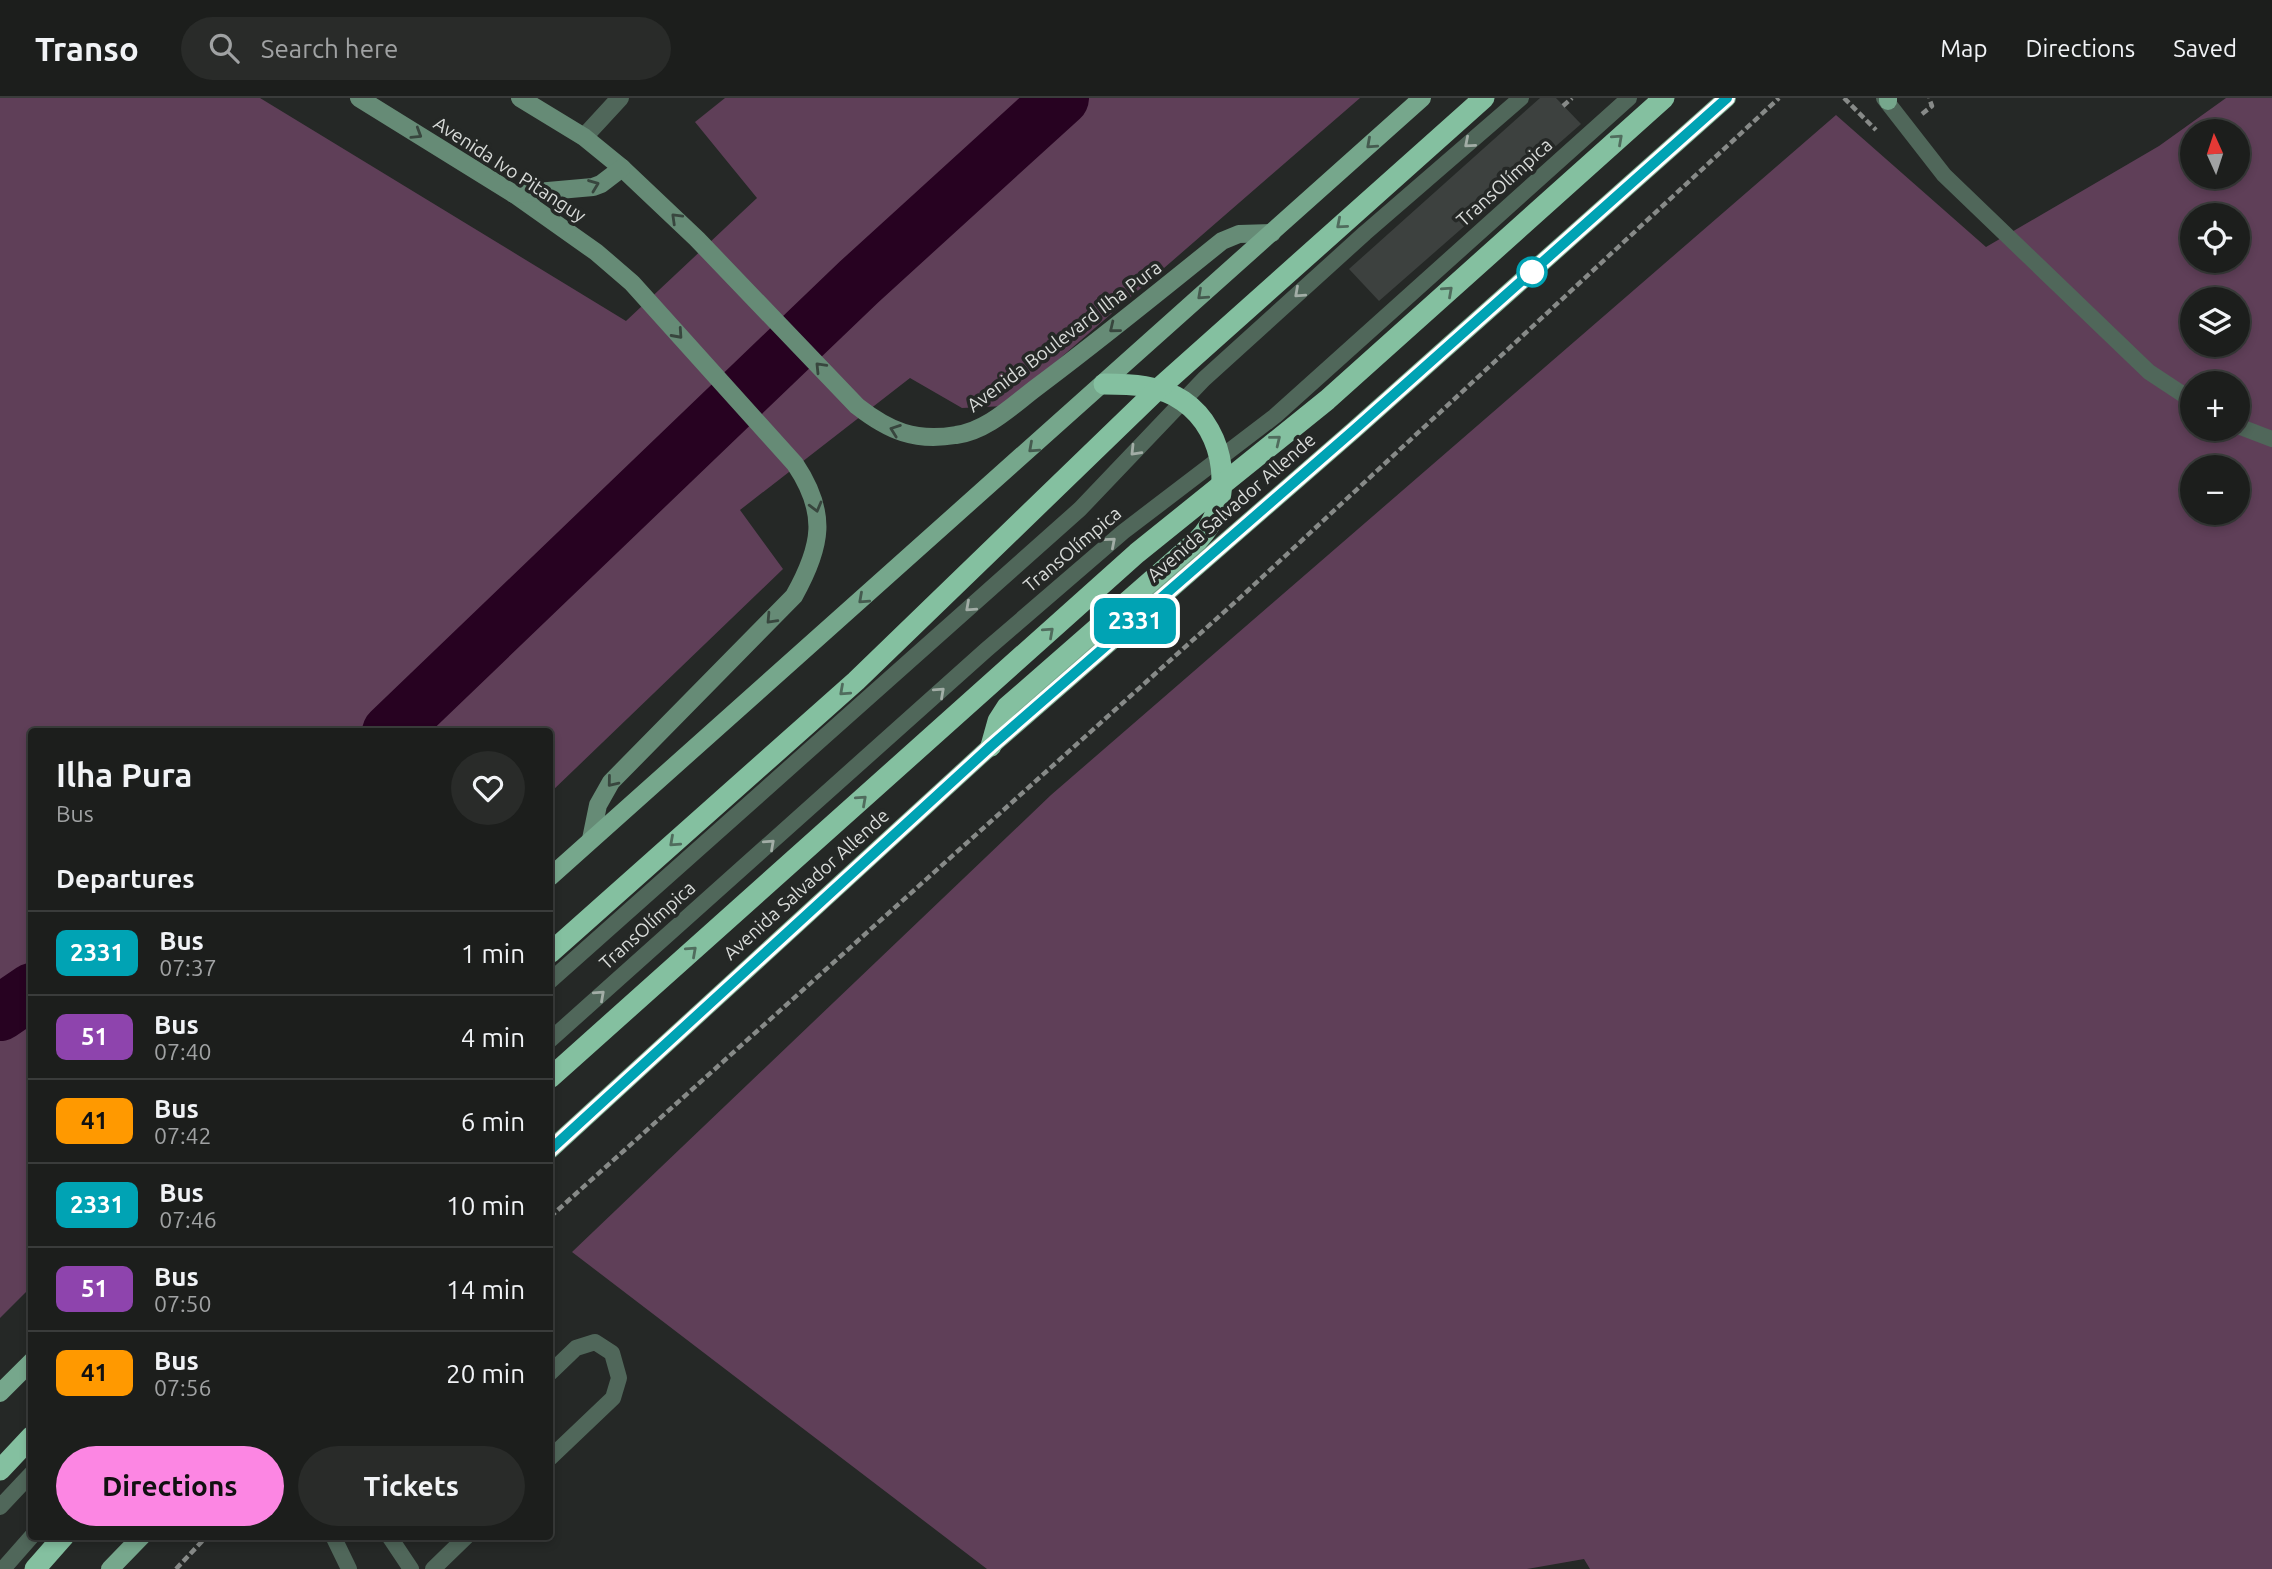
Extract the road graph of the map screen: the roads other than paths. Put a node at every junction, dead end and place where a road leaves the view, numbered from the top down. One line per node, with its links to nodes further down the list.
1 (359, 98): 13 (street, Avenida Ivo Pitanguy, one-way to 13)
2 (520, 98): 11 (street)
3 (620, 98): 11 (street)
4 (1422, 98): 14 (main road, one-way to 14)
5 (1484, 98): 16 (highway, one-way to 16)
6 (1521, 98): 18 (lane, TransOlímpica, one-way to 18)
7 (1629, 98): 21 (lane, TransOlímpica)
8 (1664, 98): 22 (highway, Avenida Salvador Allende, one-way to 8)
9 (1727, 98): 23 (main road, Avenida Salvador Allende)
10 (1887, 99): 17 (lane)
11 (584, 137): 12 (street)
12 (622, 168): 13 (street, one-way to 12); 14 (street, Avenida Boulevard Ilha Pura, one-way to 12)
13 (514, 194): 24 (street, Avenida Ivo Pitanguy, one-way to 24)
14 (1272, 233): 15 (main road, one-way to 15)
15 (1104, 384): 16 (highway); 24 (main road, one-way to 24)
16 (1158, 389): 18 (highway); 26 (highway, one-way to 26)
17 (2180, 392)
18 (1183, 401): 21 (highway); 27 (lane, TransOlímpica, one-way to 27)
19 (2250, 431): 20 (lane)
20 (2272, 439)
21 (1219, 458): 22 (highway); 28 (lane, TransOlímpica, one-way to 21)
22 (1223, 483): 23 (highway); 29 (highway, Avenida Salvador Allende, one-way to 22)
23 (991, 746): 30 (main road, Avenida Salvador Allende)
24 (591, 839): 25 (main road)
25 (553, 874)
26 (553, 950)
27 (553, 978)
28 (553, 1037)
29 (553, 1075)
30 (553, 1147)
31 (28, 1365): 33 (main road)
32 (553, 1370): 35 (lane)
33 (0, 1394)
34 (28, 1440): 36 (highway)
35 (553, 1455)
36 (0, 1470)
37 (28, 1477): 38 (lane)
38 (0, 1507)
39 (28, 1540): 45 (lane)
40 (60, 1540): 46 (highway)
41 (138, 1540): 47 (main road)
42 (335, 1540): 48 (lane)
43 (392, 1540): 49 (lane)
44 (463, 1540): 50 (lane)
45 (3, 1569)
46 (35, 1569)
47 (110, 1569)
48 (349, 1569)
49 (411, 1569)
50 (433, 1569)

